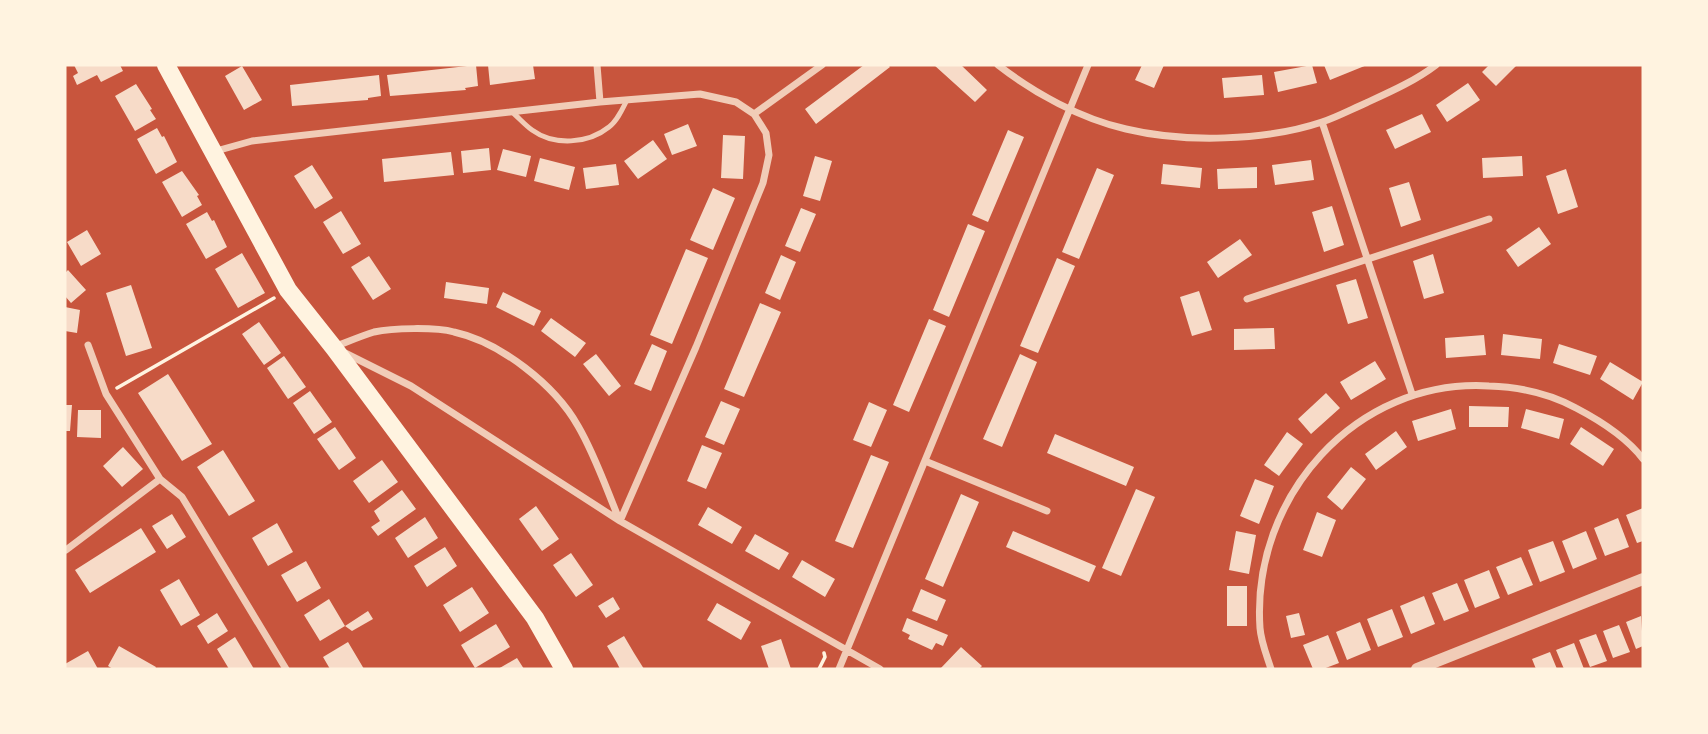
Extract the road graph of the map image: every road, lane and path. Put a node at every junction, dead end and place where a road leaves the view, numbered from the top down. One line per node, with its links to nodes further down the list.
1 (166, 65): 13 (main road)
2 (597, 65): 8 (street)
3 (822, 65): 11 (street)
4 (998, 65): 9 (street)
5 (1088, 65): 9 (street)
6 (1436, 65): 12 (street)
7 (626, 100): 8 (street); 10 (lane); 11 (street)
8 (600, 102): 10 (street)
9 (1070, 109): 12 (street); 23 (street)
10 (512, 112): 13 (street)
11 (754, 114): 26 (street)
12 (1322, 122): 15 (street)
13 (214, 152): 16 (main road)
14 (1489, 219): 15 (street)
15 (1367, 259): 17 (street); 21 (street)
16 (288, 290): 19 (main road); 20 (path)
17 (1247, 299)
18 (88, 345): 20 (street)
19 (334, 348): 26 (street); 26 (street); 31 (main road)
20 (106, 394): 24 (street)
21 (1412, 394): 22 (street); 34 (street)
22 (1643, 459)
23 (925, 461): 25 (street); 29 (street)
24 (160, 479): 27 (street); 30 (street)
25 (1047, 511)
26 (620, 521): 29 (street)
27 (66, 550)
28 (1643, 579): 35 (street)
29 (847, 650): 32 (street); 33 (street)
30 (286, 669)
31 (564, 669)
32 (839, 669)
33 (880, 669)
34 (1271, 669)
35 (1417, 669)

